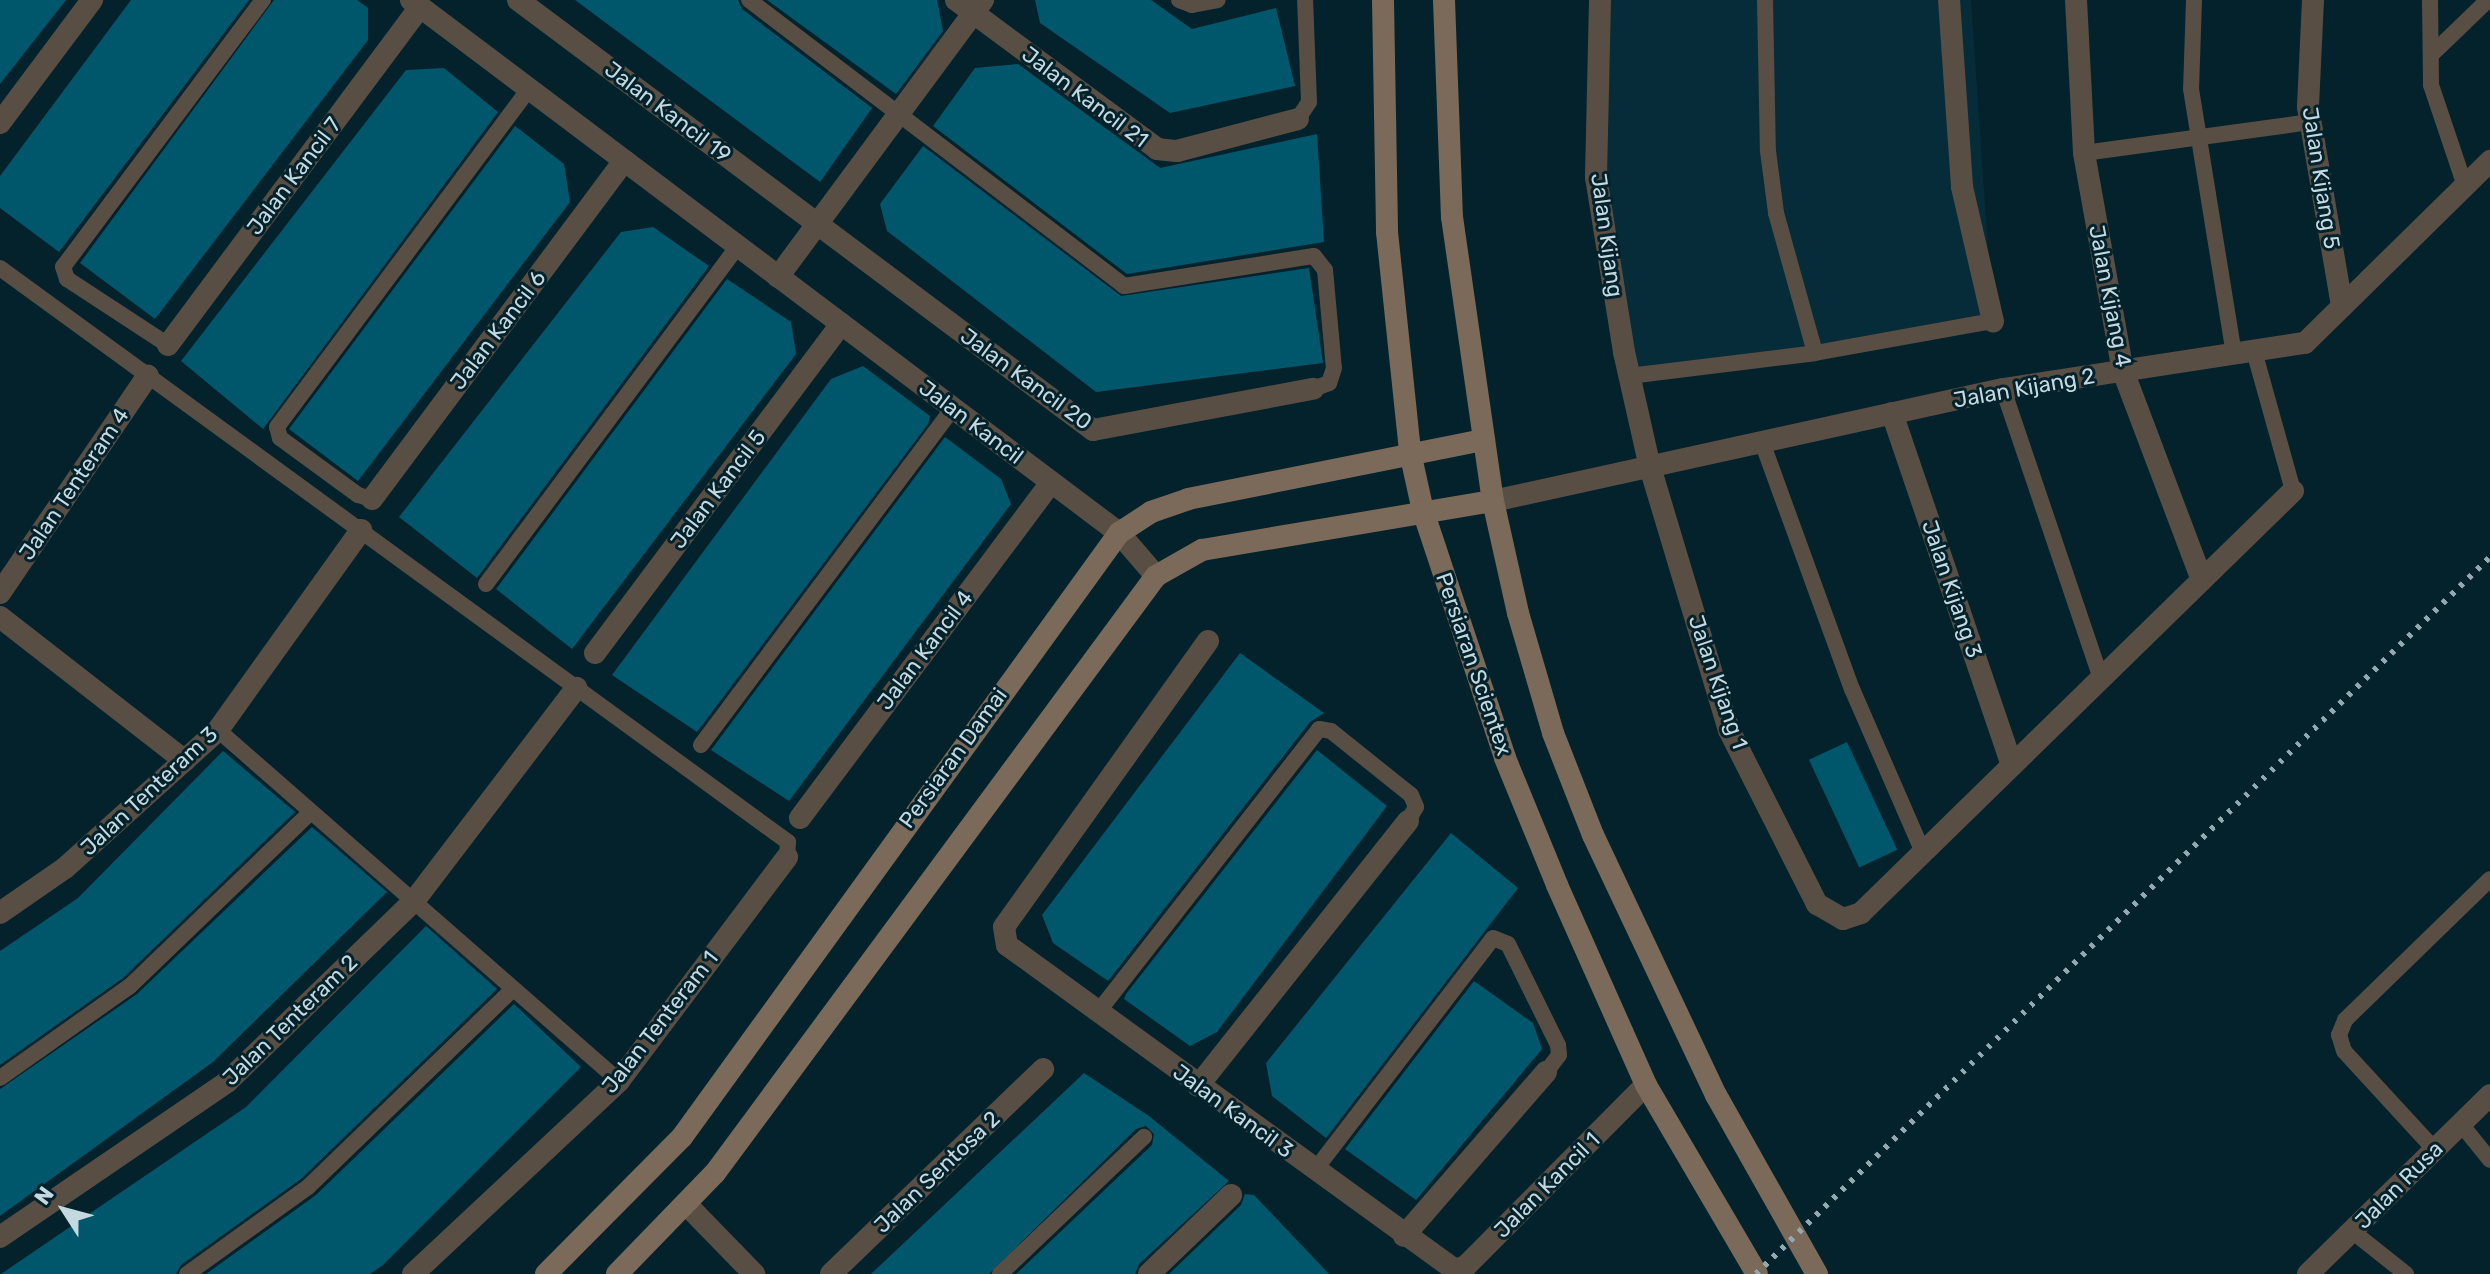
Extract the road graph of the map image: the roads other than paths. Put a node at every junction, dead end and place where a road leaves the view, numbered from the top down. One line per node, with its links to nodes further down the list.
1 (92, 0): 25 (street)
2 (263, 0): 38 (lane)
3 (518, 0): 31 (street, Jalan Kancil 19)
4 (749, 0): 22 (lane)
5 (1179, 0): 6 (lane)
6 (1218, 0)
7 (1305, 0): 23 (lane)
8 (1383, 0): 50 (main road, Persiaran Scientex)
9 (1444, 0): 48 (main road)
10 (1600, 0): 43 (street, Jalan Kijang)
11 (1765, 0): 40 (lane)
12 (1949, 0): 36 (street)
13 (2076, 0): 27 (street, Jalan Kijang 4)
14 (2194, 0): 26 (lane)
15 (2313, 0): 24 (street, Jalan Kijang 5)
16 (2430, 0): 20 (lane)
17 (2488, 0): 20 (lane)
18 (416, 4): 21 (street, Jalan Kancil); 38 (street, Jalan Kancil 7)
19 (971, 5): 22 (street); 23 (street, Jalan Kancil 21)
20 (2431, 55): 30 (lane)
21 (529, 89): 28 (street, Jalan Kancil); 54 (lane)
22 (899, 116): 31 (street); 44 (lane)
23 (1298, 119)
24 (2311, 122): 26 (lane); 35 (street, Jalan Kijang 5)
25 (0, 123)
26 (2199, 136): 27 (lane); 39 (lane)
27 (2084, 153): 41 (street, Jalan Kijang 4)
28 (624, 161): 32 (street, Jalan Kancil); 54 (street, Jalan Kancil 6)
29 (2490, 161): 30 (street, Jalan Kijang 2)
30 (2465, 186): 35 (street, Jalan Kijang 2)
31 (817, 223): 34 (street); 44 (street, Jalan Kancil 20)
32 (738, 246): 34 (street, Jalan Kancil); 61 (lane)
33 (0, 268): 42 (lane)
34 (778, 277): 37 (street, Jalan Kancil)
35 (2342, 306): 39 (street, Jalan Kijang 2)
36 (1993, 321): 40 (lane)
37 (841, 324): 46 (street, Jalan Kancil); 65 (street, Jalan Kancil 5)
38 (168, 345)
39 (2244, 352): 41 (street, Jalan Kijang 2); 53 (lane)
40 (1815, 353): 43 (lane)
41 (2123, 371): 45 (street, Jalan Kijang 2); 60 (street, Jalan Kijang 4)
42 (148, 375): 57 (lane); 62 (street, Jalan Tenteram 4)
43 (1629, 376): 51 (street, Jalan Kijang)
44 (1313, 389)
45 (2003, 389): 47 (street, Jalan Kijang 2); 66 (lane)
46 (953, 408): 52 (street, Jalan Kancil); 69 (lane)
47 (1892, 413): 49 (street, Jalan Kijang 2); 71 (street, Jalan Kijang 3)
48 (1484, 440): 50 (main road, Persiaran Damai); 55 (main road)
49 (1762, 442): 51 (street, Jalan Kijang 2); 75 (lane)
50 (1410, 452): 56 (main road, Persiaran Scientex); 58 (main road, Persiaran Damai)
51 (1650, 467): 55 (street, Jalan Kijang 2); 75 (street, Jalan Kijang 1)
52 (1051, 482): 58 (street, Jalan Kancil); 73 (street, Jalan Kancil 4)
53 (2293, 491): 60 (street)
54 (372, 499)
55 (1493, 501): 56 (main road); 109 (main road)
56 (1423, 511): 59 (main road); 86 (main road, Persiaran Scientex)
57 (361, 530): 67 (lane); 68 (street, Jalan Tenteram 3)
58 (1119, 533): 59 (street, Jalan Kancil); 102 (main road, Persiaran Damai)
59 (1156, 576): 95 (main road)
60 (2202, 580): 66 (street)
61 (486, 584)
62 (0, 593)
63 (0, 617): 70 (street)
64 (1208, 641): 81 (street, Jalan Kancil 3)
65 (595, 653)
66 (2101, 679): 71 (street)
67 (576, 688): 76 (lane); 78 (street, Jalan Tenteram 2)
68 (218, 730): 70 (street, Jalan Tenteram 3); 72 (lane)
69 (701, 745)
70 (185, 761): 79 (street, Jalan Tenteram 3)
71 (2012, 765): 75 (street)
72 (311, 812): 78 (lane); 84 (lane)
73 (800, 818)
74 (1408, 821): 81 (lane); 87 (street)
75 (1923, 852)
76 (787, 857): 85 (street, Jalan Tenteram 1)
77 (2490, 879): 91 (lane)
78 (414, 901): 80 (lane); 98 (street, Jalan Tenteram 2)
79 (0, 913)
80 (513, 989): 85 (lane); 100 (lane)
81 (1098, 1012): 87 (street, Jalan Kancil 3)
82 (1043, 1069): 105 (street, Jalan Sentosa 2)
83 (1546, 1072): 93 (lane); 97 (street)
84 (0, 1078)
85 (619, 1081): 101 (street, Jalan Tenteram 1)
86 (1646, 1085): 99 (street, Jalan Kancil 1); 108 (main road, Persiaran Scientex)
87 (1198, 1086): 93 (street, Jalan Kancil 3)
88 (2490, 1095): 89 (street, Jalan Rusa)
89 (2461, 1124): 91 (street, Jalan Rusa); 92 (lane)
90 (1144, 1137): 106 (lane)
91 (2435, 1150): 96 (street, Jalan Rusa)
92 (2490, 1160)
93 (1315, 1170): 97 (street, Jalan Kancil 3)
94 (1231, 1195): 107 (street)
95 (686, 1204): 103 (main road); 104 (street)
96 (2352, 1231): 110 (street, Jalan Rusa); 111 (lane)
97 (1404, 1236): 99 (street, Jalan Kancil 3)
98 (0, 1237)
99 (1443, 1264)
100 (187, 1274)
101 (413, 1274)
102 (546, 1274)
103 (617, 1274)
104 (754, 1274)
105 (831, 1274)
106 (1000, 1274)
107 (1149, 1274)
108 (1757, 1274)
109 (1817, 1274)
110 (2308, 1274)
111 (2406, 1274)

